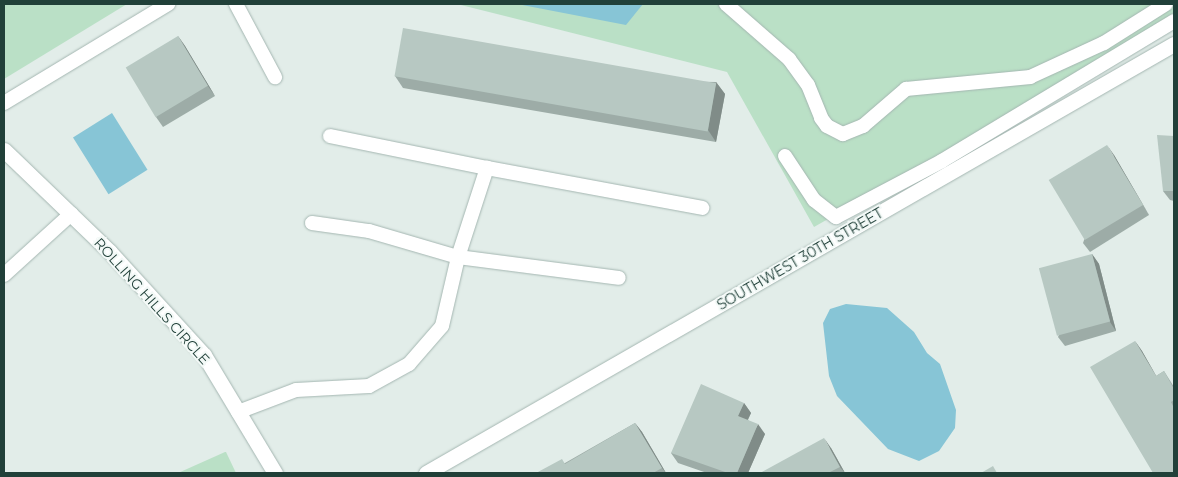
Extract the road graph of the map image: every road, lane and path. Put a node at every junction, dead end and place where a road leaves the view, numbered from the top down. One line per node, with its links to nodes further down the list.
1 (168, 4): 8 (lane)
2 (236, 4): 7 (lane)
3 (726, 4): 4 (lane)
4 (1166, 4)
5 (1174, 21): 11 (lane)
6 (1174, 44): 21 (street, SOUTHWEST 30TH STREET)
7 (275, 77)
8 (4, 103)
9 (330, 136): 12 (lane)
10 (4, 150): 14 (street, ROLLING HILLS CIRCLE)
11 (785, 156)
12 (488, 168): 13 (lane); 16 (lane)
13 (702, 208)
14 (71, 214): 17 (lane); 19 (street, ROLLING HILLS CIRCLE)
15 (312, 223): 16 (lane)
16 (458, 257): 18 (lane); 19 (lane)
17 (4, 275)
18 (619, 278)
19 (238, 412): 20 (street, ROLLING HILLS CIRCLE)
20 (275, 473)
21 (426, 473)

